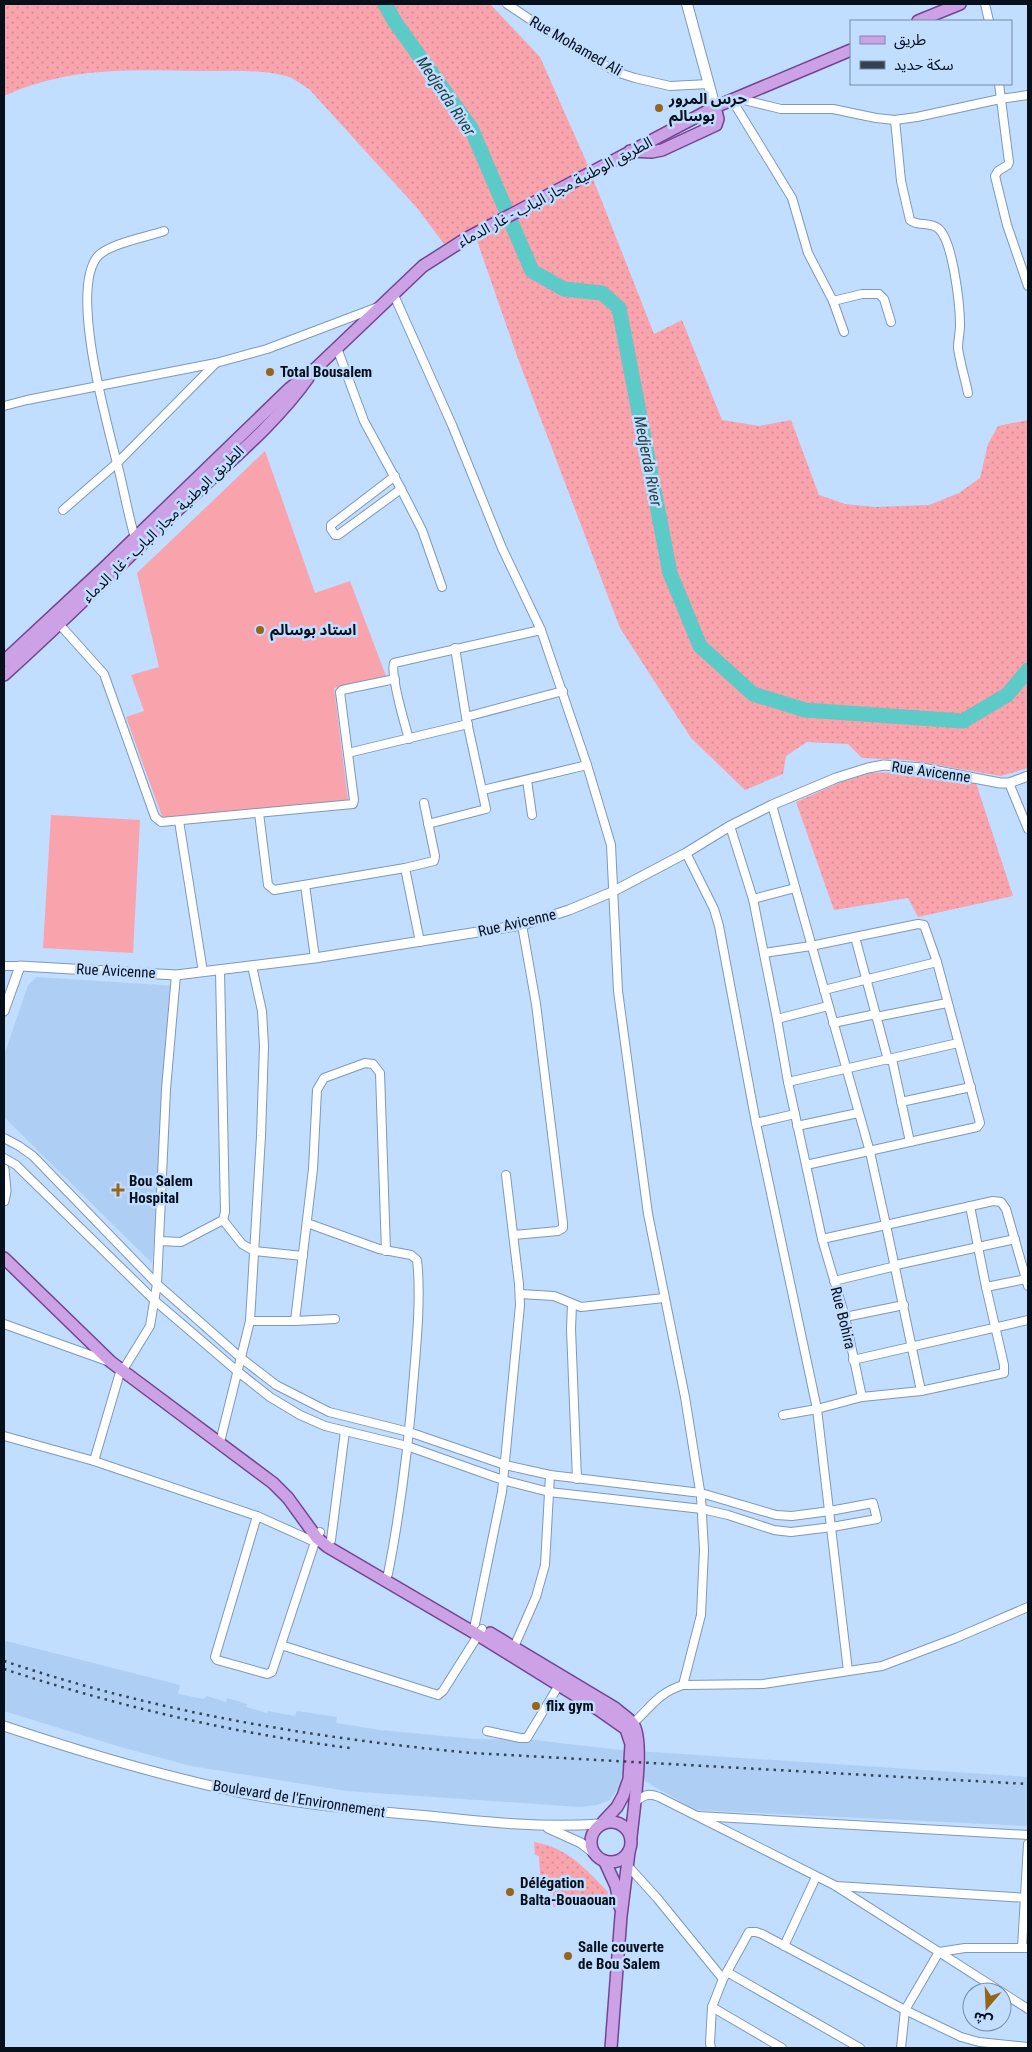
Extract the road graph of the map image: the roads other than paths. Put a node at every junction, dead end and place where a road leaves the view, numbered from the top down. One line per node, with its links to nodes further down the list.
1 (507, 4): 5 (street, Rue Mohamed Ali)
2 (687, 4): 9 (main road)
3 (960, 4): 6 (main road)
4 (985, 4): 7 (street)
5 (515, 7): 9 (street, Rue Mohamed Ali)
6 (920, 20)
7 (989, 20)
8 (850, 50): 12 (main road, الطريق الوطنية مجاز الباب - غار الدماء)
9 (709, 84): 14 (main road)
10 (999, 85): 13 (street)
11 (1028, 95): 13 (street)
12 (734, 99): 14 (main road, الطريق الوطنية مجاز الباب - غار الدماء); 15 (street); 20 (street)
13 (1000, 99): 15 (street); 18 (street)
14 (715, 107): 16 (main road, الطريق الوطنية مجاز الباب - غار الدماء); 16 (main road)
15 (895, 120): 27 (street)
16 (630, 151): 19 (main road, الطريق الوطنية مجاز الباب - غار الدماء)
17 (164, 232): 26 (street)
18 (1028, 286)
19 (393, 293): 21 (main road, الطريق الوطنية مجاز الباب - غار الدماء); 37 (street)
20 (834, 301): 22 (street); 23 (street)
21 (380, 306): 24 (main road, الطريق الوطنية مجاز الباب - غار الدماء); 25 (street)
22 (891, 322)
23 (844, 332)
24 (336, 348): 30 (street); 33 (main road, الطريق الوطنية مجاز الباب - غار الدماء)
25 (216, 363): 26 (street); 29 (street)
26 (98, 386): 28 (street); 29 (street)
27 (968, 393)
28 (4, 406)
29 (117, 463): 32 (street); 33 (street)
30 (395, 476): 31 (street); 31 (street)
31 (402, 489): 34 (street)
32 (63, 510)
33 (137, 543): 35 (main road, الطريق الوطنية مجاز الباب - غار الدماء)
34 (442, 586)
35 (79, 598): 36 (main road, الطريق الوطنية مجاز الباب - غار الدماء); 39 (main road, الطريق الوطنية مجاز الباب - غار الدماء)
36 (60, 625): 40 (main road, الطريق الوطنية مجاز الباب - غار الدماء); 55 (street)
37 (541, 630): 38 (street); 42 (street)
38 (455, 648): 41 (street); 43 (street)
39 (4, 661)
40 (4, 675)
41 (394, 679): 44 (street); 45 (street)
42 (563, 691): 43 (street); 46 (street)
43 (467, 720): 44 (street); 50 (street)
44 (409, 739): 45 (street)
45 (348, 753): 53 (street)
46 (587, 766): 48 (street); 63 (street)
47 (1028, 776): 49 (street, Rue Avicenne)
48 (527, 780): 50 (street); 54 (street)
49 (1009, 782): 52 (street, Rue Avicenne); 58 (street)
50 (483, 790): 56 (street)
51 (424, 803): 56 (street)
52 (772, 805): 57 (street, Rue Avicenne); 62 (street)
53 (259, 813): 55 (street); 61 (street)
54 (532, 815)
55 (179, 821): 76 (street)
56 (428, 824): 60 (street)
57 (730, 826): 59 (street, Rue Avicenne); 64 (street, Rue Bohira)
58 (1028, 829)
59 (686, 853): 63 (street, Rue Avicenne); 94 (street)
60 (405, 868): 61 (street); 67 (street)
61 (305, 885): 70 (street)
62 (795, 888): 64 (street); 68 (street)
63 (612, 892): 65 (street, Rue Avicenne); 123 (street)
64 (753, 899): 69 (street, Rue Bohira)
65 (522, 925): 67 (street, Rue Avicenne); 108 (street)
66 (855, 937): 68 (street); 71 (street); 78 (street)
67 (420, 942): 70 (street, Rue Avicenne)
68 (812, 946): 69 (street); 79 (street)
69 (764, 953): 84 (street, Rue Bohira)
70 (316, 958): 74 (street, Rue Avicenne)
71 (937, 962): 78 (street); 80 (street)
72 (4, 966): 73 (street)
73 (20, 966): 77 (street, Rue Avicenne); 82 (street)
74 (252, 966): 75 (street, Rue Avicenne); 113 (street)
75 (220, 971): 76 (street, Rue Avicenne); 105 (street)
76 (203, 972): 77 (street, Rue Avicenne)
77 (176, 975): 111 (street)
78 (866, 979): 79 (street); 83 (street)
79 (824, 990): 81 (street)
80 (947, 1003): 83 (street); 86 (street)
81 (828, 1006): 84 (street); 85 (street)
82 (4, 1008)
83 (876, 1016): 85 (street); 87 (street)
84 (777, 1019): 89 (street, Rue Bohira)
85 (832, 1023): 88 (street)
86 (958, 1043): 87 (street); 90 (street)
87 (890, 1059): 88 (street); 91 (street)
88 (846, 1068): 89 (street); 92 (street)
89 (788, 1082): 93 (street, Rue Bohira)
90 (971, 1087): 91 (street); 97 (street)
91 (901, 1102): 97 (street)
92 (858, 1113): 95 (street); 98 (street)
93 (795, 1114): 94 (street); 95 (street, Rue Bohira)
94 (756, 1122): 141 (street)
95 (798, 1126): 100 (street, Rue Bohira)
96 (4, 1138): 120 (street)
97 (910, 1142): 98 (street)
98 (870, 1152): 100 (street); 107 (street)
99 (4, 1158): 124 (street)
100 (806, 1165): 110 (street, Rue Bohira)
101 (4, 1169): 103 (street)
102 (506, 1175): 108 (street)
103 (4, 1202)
104 (970, 1206): 107 (street); 109 (street); 112 (street)
105 (223, 1220): 111 (street); 113 (street)
106 (307, 1223): 114 (street); 114 (street); 115 (street)
107 (886, 1226): 110 (street); 117 (street)
108 (514, 1235): 122 (street)
109 (1014, 1238): 112 (street); 119 (street)
110 (822, 1239): 118 (street, Rue Bohira)
111 (159, 1241): 120 (street)
112 (978, 1248): 117 (street); 121 (street)
113 (254, 1251): 115 (street); 129 (street)
114 (386, 1251): 144 (street)
115 (303, 1256): 130 (street)
116 (4, 1258): 137 (main road)
117 (896, 1266): 118 (street); 126 (street)
118 (834, 1281): 127 (street, Rue Bohira)
119 (1027, 1282): 121 (street)
120 (157, 1284): 124 (street); 135 (street)
121 (986, 1286): 133 (street)
122 (520, 1294): 125 (street); 149 (street)
123 (664, 1298): 125 (street); 154 (street)
124 (154, 1300): 137 (street); 138 (street)
125 (572, 1304): 151 (street)
126 (904, 1305): 127 (street); 134 (street)
127 (845, 1317): 136 (street, Rue Bohira)
128 (335, 1319): 130 (street)
129 (250, 1320): 130 (street); 135 (street)
130 (295, 1320)
131 (1028, 1320): 133 (street)
132 (4, 1324): 137 (street)
133 (997, 1329): 134 (street); 139 (street)
134 (913, 1347): 136 (street); 139 (street)
135 (241, 1358): 138 (street); 144 (street)
136 (853, 1360): 140 (street, Rue Bohira)
137 (118, 1367): 146 (main road); 148 (street)
138 (237, 1371): 143 (street); 146 (street)
139 (921, 1391): 140 (street)
140 (862, 1397): 141 (street)
141 (817, 1409): 142 (street); 156 (street)
142 (783, 1415)
143 (344, 1431): 147 (street); 160 (street)
144 (409, 1432): 147 (street); 149 (street)
145 (4, 1436): 148 (street)
146 (220, 1442): 159 (main road)
147 (407, 1446): 152 (street); 161 (street)
148 (94, 1461): 157 (street)
149 (505, 1465): 150 (street); 152 (street)
150 (550, 1476): 151 (street); 153 (street)
151 (577, 1479): 154 (street)
152 (503, 1480): 153 (street); 163 (street)
153 (549, 1492): 155 (street); 165 (street)
154 (701, 1494): 155 (street); 156 (street)
155 (702, 1509): 158 (street); 168 (street)
156 (830, 1512): 158 (street); 158 (street)
157 (257, 1516): 159 (street); 164 (street)
158 (832, 1527): 166 (street)
159 (317, 1537): 160 (main road); 163 (main road); 164 (street)
160 (331, 1540): 161 (main road)
161 (388, 1574): 163 (main road)
162 (1028, 1607): 166 (street)
163 (479, 1629): 164 (street); 165 (main road); 167 (main road)
164 (281, 1645)
165 (514, 1647): 170 (main road)
166 (848, 1671): 168 (street)
167 (559, 1685): 170 (main road); 171 (street)
168 (683, 1685): 170 (street)
169 (4, 1726): 175 (street, Boulevard de l'Environnement)
170 (630, 1726): 172 (main road); 174 (main road)
171 (487, 1731)
172 (634, 1803): 173 (street); 177 (main road)
173 (695, 1816): 176 (street); 183 (street)
174 (601, 1823): 175 (street, Boulevard de l'Environnement); 177 (main road); 180 (main road)
175 (541, 1825): 180 (street)
176 (1028, 1835)
177 (631, 1836): 179 (main road)
178 (1028, 1844): 185 (street)
179 (629, 1852): 181 (main road); 182 (main road)
180 (595, 1854): 181 (main road)
181 (605, 1862): 186 (main road)
182 (628, 1866): 186 (main road); 190 (street)
183 (816, 1877): 184 (street); 187 (street)
184 (834, 1886): 185 (street); 189 (street)
185 (1027, 1898): 188 (street)
186 (621, 1916): 197 (main road)
187 (784, 1946): 190 (street); 195 (street)
188 (1025, 1948): 189 (street)
189 (939, 1952): 191 (street); 195 (street)
190 (725, 1975): 193 (street); 200 (street)
191 (1015, 2000): 192 (street); 194 (street)
192 (1028, 2001)
193 (712, 2007): 198 (street); 199 (street)
194 (1028, 2009)
195 (904, 2010): 196 (street); 201 (street)
196 (1028, 2047)
197 (610, 2048)
198 (711, 2048)
199 (782, 2048)
200 (860, 2048)
201 (901, 2048)

